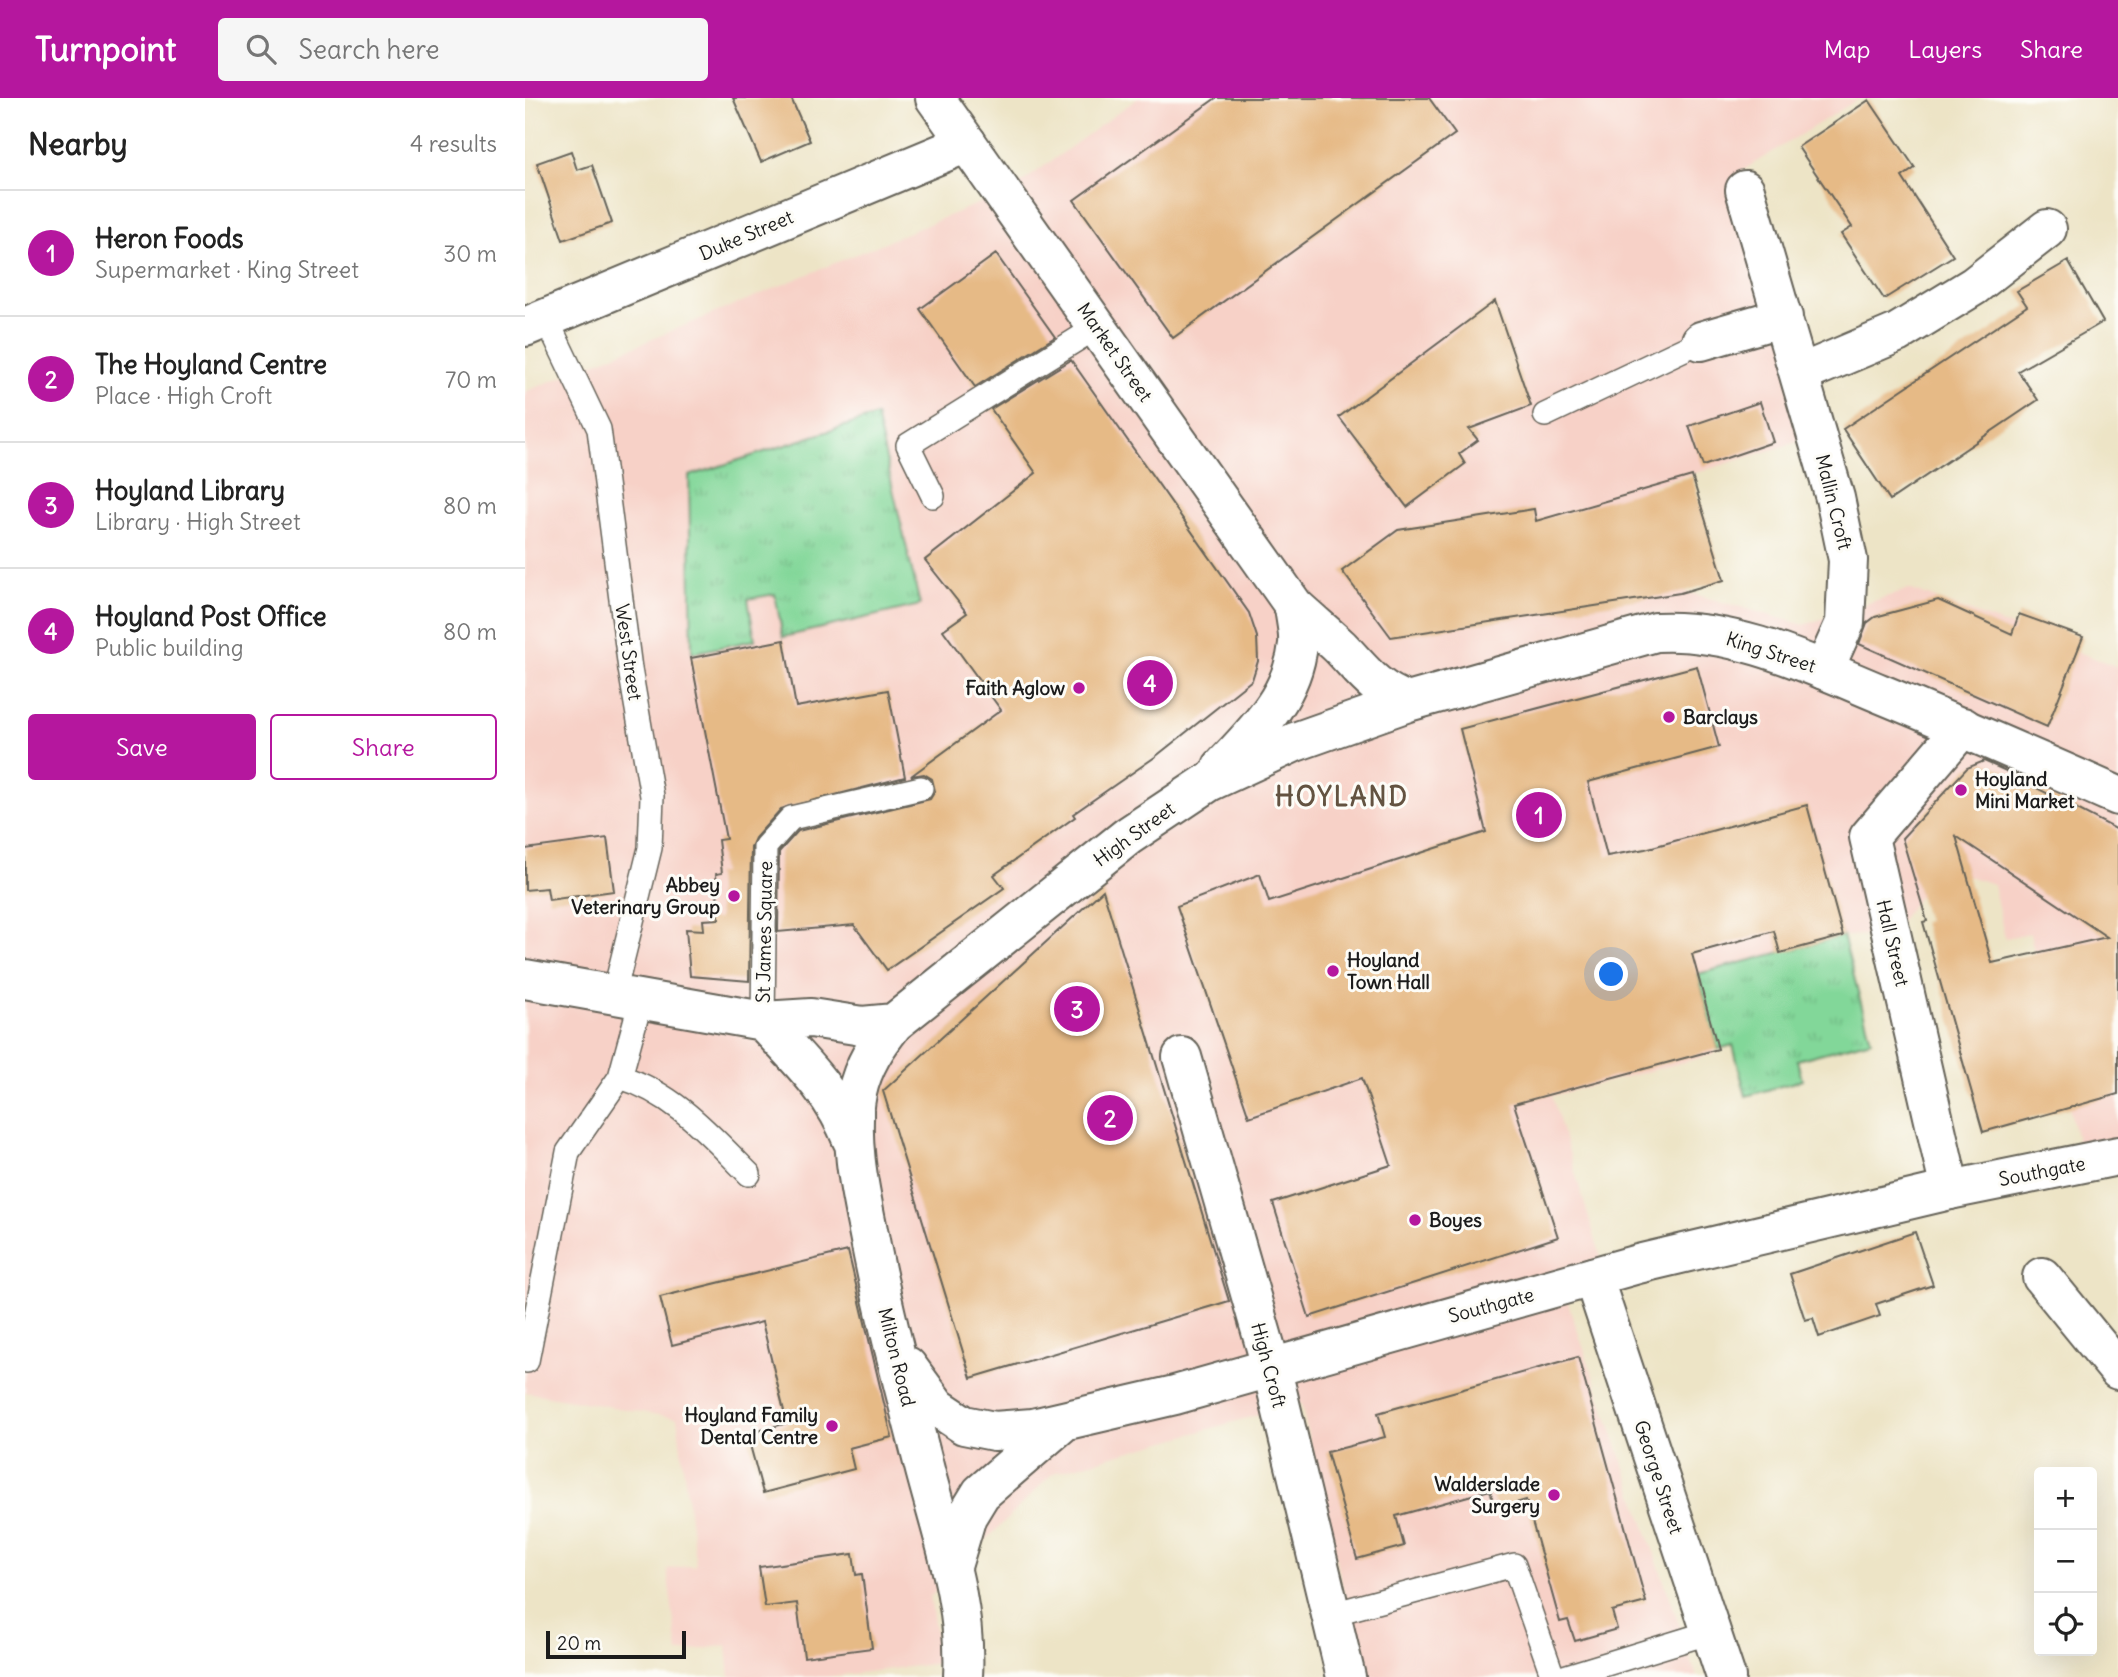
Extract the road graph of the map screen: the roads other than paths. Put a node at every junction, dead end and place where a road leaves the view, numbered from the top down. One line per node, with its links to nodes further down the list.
1 (936, 98): 2 (street, Market Street)
2 (967, 143): 6 (street, Duke Street); 7 (street, Market Street)
3 (1745, 190): 5 (street, Mallin Croft)
4 (2047, 229): 9 (street)
5 (1783, 317): 8 (street); 9 (street, Mallin Croft)
6 (535, 323): 20 (lane, West Street)
7 (1097, 327): 11 (lane); 12 (street, Market Street)
8 (1701, 341): 10 (lane)
9 (1800, 374): 13 (street, Mallin Croft)
10 (1545, 415)
11 (933, 496)
12 (1294, 606): 14 (street, Market Street); 16 (street, Market Street)
13 (1824, 670): 14 (street, King Street); 15 (street, King Street)
14 (1408, 702): 16 (street, High Street)
15 (1963, 727): 18 (street, King Street); 28 (street, Hall Street)
16 (1209, 782): 22 (street, High Street)
17 (921, 788): 21 (lane, St James Square)
18 (2118, 796)
19 (525, 981): 20 (street)
20 (628, 997): 21 (street); 24 (lane, West Street)
21 (763, 1021): 22 (street); 25 (street)
22 (894, 1023): 25 (street, High Street)
23 (1182, 1057): 33 (street, High Croft)
24 (620, 1077): 27 (lane); 32 (lane, West Street)
25 (855, 1149): 31 (street, Milton Road)
26 (2118, 1156): 28 (street, Southgate)
27 (749, 1174)
28 (1950, 1190): 29 (street, Southgate)
29 (1593, 1277): 33 (street, Southgate); 38 (street, George Street)
30 (2042, 1277): 34 (street)
31 (897, 1352): 35 (street, Southgate); 36 (street, Milton Road)
32 (527, 1361)
33 (1271, 1366): 35 (street, Southgate); 37 (street, High Croft)
34 (2118, 1370)
35 (1067, 1420): 36 (street, Milton Road)
36 (953, 1563): 39 (street, Milton Road)
37 (1332, 1615): 40 (street, High Croft); 41 (lane)
38 (1711, 1632): 42 (lane); 43 (street, George Street)
39 (963, 1677)
40 (1346, 1677)
41 (1553, 1677)
42 (1564, 1677)
43 (1726, 1677)

